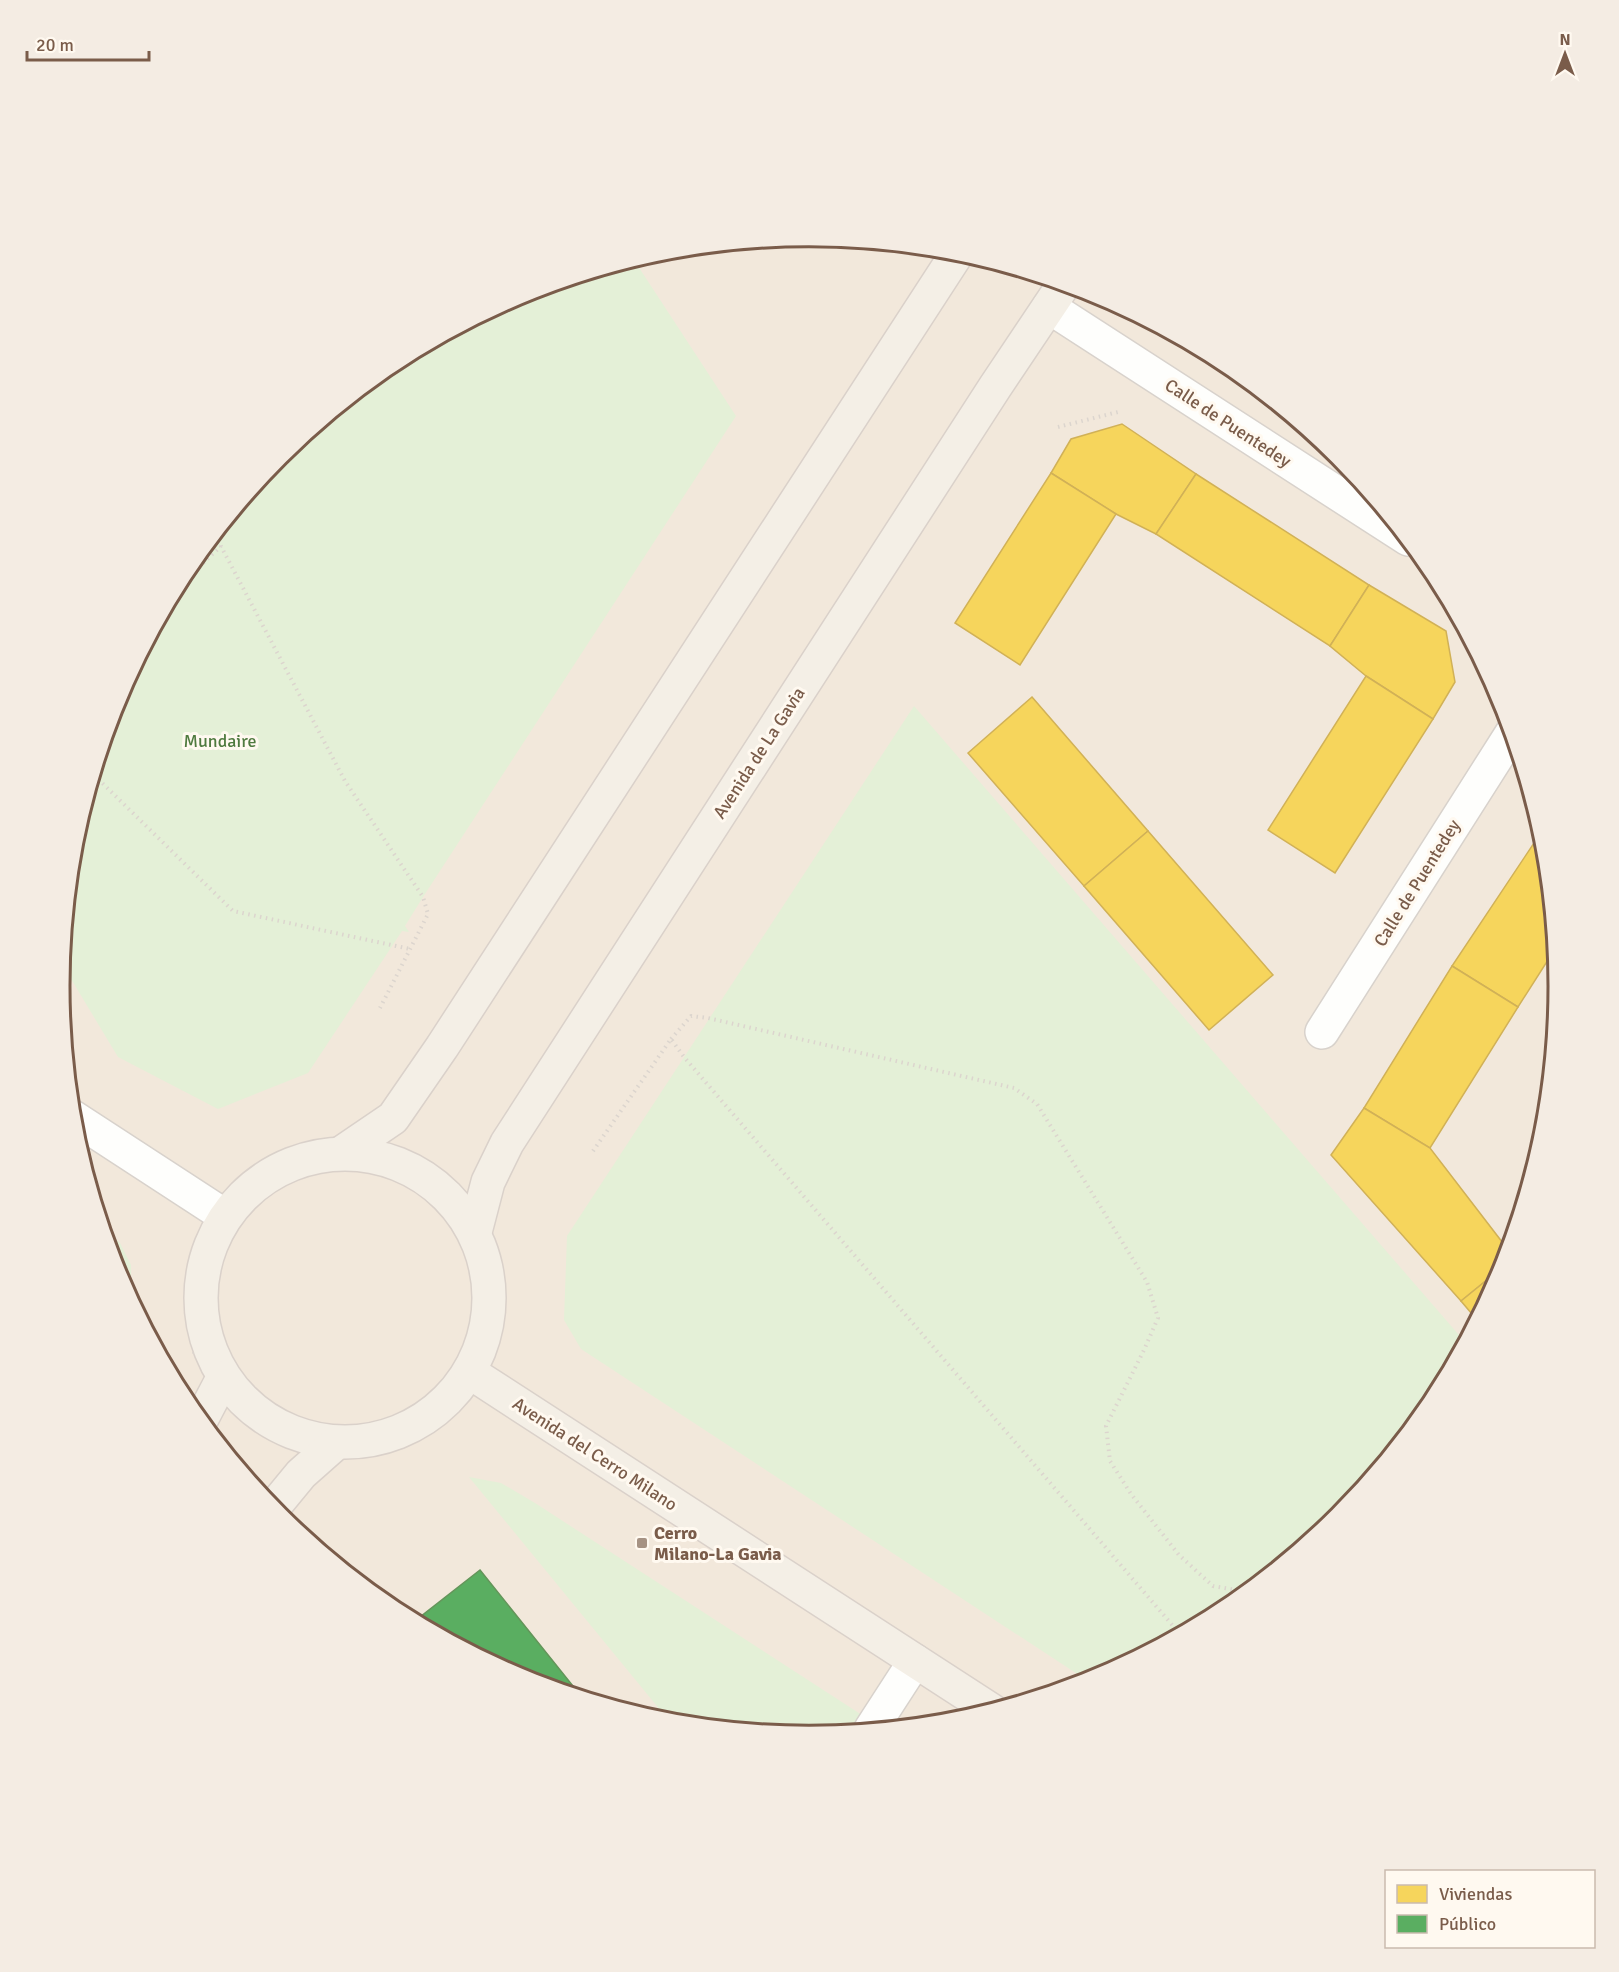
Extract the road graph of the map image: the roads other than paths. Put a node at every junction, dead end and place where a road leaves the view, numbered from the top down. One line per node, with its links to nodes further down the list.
1 (952, 261): 7 (main road)
2 (1056, 296): 3 (street, Calle de Puentedey); 9 (main road, Avenida de La Gavia)
3 (1385, 523)
4 (1507, 742): 5 (street, Calle de Puentedey)
5 (1322, 1032)
6 (84, 1124): 8 (street)
7 (343, 1152): 8 (main road); 9 (main road)
8 (225, 1216): 11 (main road)
9 (475, 1232): 10 (main road)
10 (471, 1373): 13 (main road); 15 (main road, Avenida del Cerro Milano)
11 (223, 1377): 12 (main road); 13 (main road)
12 (205, 1411)
13 (336, 1443): 14 (main road)
14 (279, 1500)
15 (915, 1662): 16 (main road, Avenida del Cerro Milano); 17 (street)
16 (982, 1704)
17 (876, 1722)

